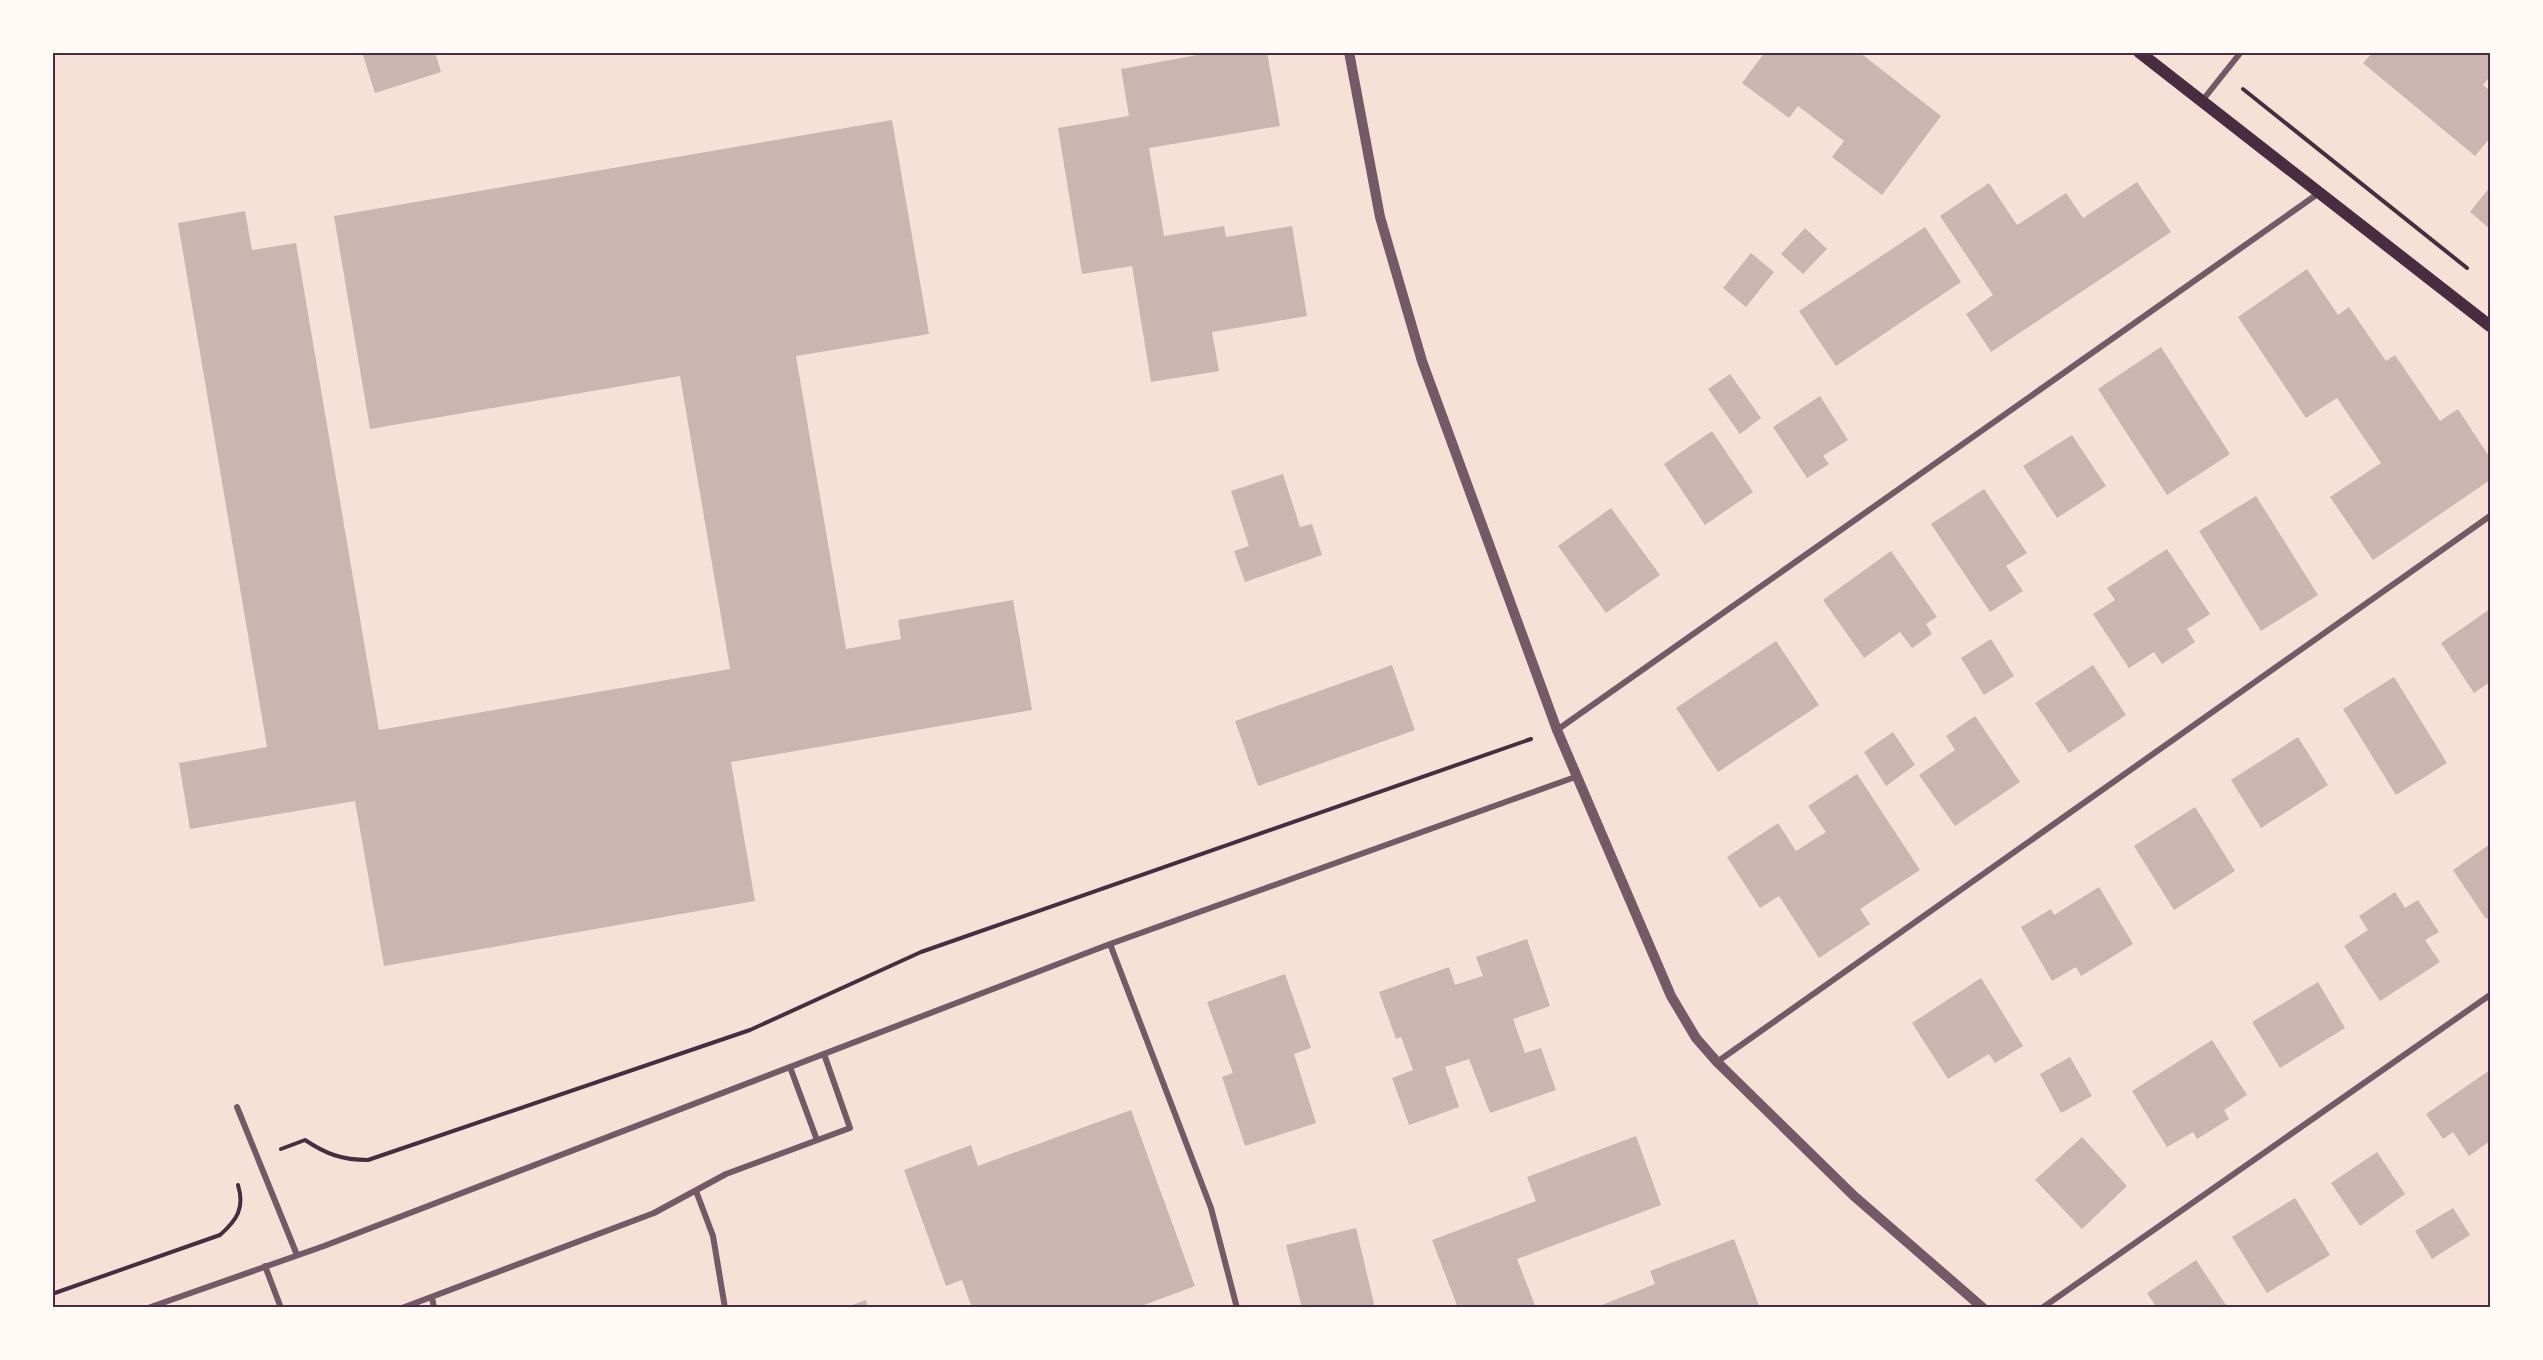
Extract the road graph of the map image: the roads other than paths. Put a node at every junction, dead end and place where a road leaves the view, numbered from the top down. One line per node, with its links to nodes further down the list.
1 (1349, 52): 8 (street)
2 (2139, 52): 4 (main road)
3 (2241, 52): 4 (street)
4 (2201, 102): 5 (main road)
5 (2320, 192): 6 (main road); 8 (street)
6 (2490, 326)
7 (2490, 516): 13 (street)
8 (1557, 730): 9 (street)
9 (1578, 776): 10 (street); 13 (street)
10 (1110, 944): 12 (street); 26 (street)
11 (2490, 995): 28 (street)
12 (824, 1054): 14 (street); 16 (street)
13 (1716, 1062): 27 (street)
14 (790, 1067): 16 (street); 18 (street)
15 (237, 1107): 18 (street)
16 (817, 1140): 17 (street)
17 (696, 1191): 20 (street); 25 (street)
18 (297, 1255): 19 (street)
19 (265, 1266): 21 (street); 22 (street)
20 (432, 1296): 23 (street); 24 (street)
21 (148, 1308)
22 (281, 1308)
23 (402, 1308)
24 (434, 1308)
25 (725, 1308)
26 (1237, 1308)
27 (1983, 1308)
28 (2042, 1308)

